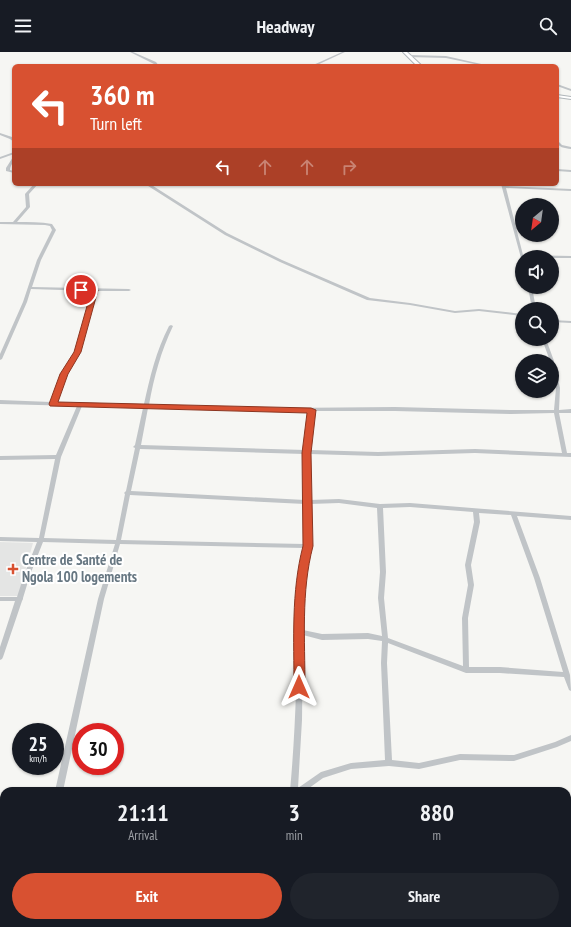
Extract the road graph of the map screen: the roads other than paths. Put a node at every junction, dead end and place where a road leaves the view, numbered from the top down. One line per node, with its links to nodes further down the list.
1 (131, 52): 5 (street)
2 (344, 52): 6 (street)
3 (405, 52): 4 (street)
4 (409, 56): 7 (street); 8 (street)
5 (156, 64)
6 (317, 64)
7 (418, 64)
8 (479, 64)
9 (559, 86): 10 (street)
10 (571, 90)
11 (559, 96): 12 (street)
12 (571, 98)
13 (0, 134): 14 (street)
14 (12, 139)
15 (559, 144): 16 (street)
16 (571, 148)
17 (12, 154): 18 (street)
18 (0, 158)
19 (12, 161): 22 (street)
20 (559, 170): 21 (street)
21 (571, 171)
22 (12, 172)
23 (34, 186): 28 (street)
24 (150, 186): 35 (street)
25 (503, 186): 26 (street); 29 (street)
26 (571, 190)
27 (0, 223): 28 (street)
28 (14, 223): 32 (street)
29 (520, 250)
30 (559, 257): 31 (street)
31 (571, 257)
32 (29, 288): 33 (street); 39 (street)
33 (94, 290): 34 (street); 42 (street)
34 (130, 290)
35 (515, 313)
36 (559, 321): 37 (street)
37 (571, 322)
38 (171, 326): 44 (street)
39 (0, 359)
40 (557, 398): 46 (street)
41 (0, 402): 42 (street)
42 (53, 404): 43 (street)
43 (80, 405): 44 (street); 51 (street)
44 (146, 407): 45 (street); 48 (street)
45 (311, 410): 46 (street); 49 (street)
46 (556, 411): 47 (street); 50 (street)
47 (571, 411)
48 (136, 447): 49 (street); 53 (street)
49 (307, 453): 50 (street); 54 (street)
50 (568, 455)
51 (58, 457): 52 (street); 60 (street)
52 (0, 458)
53 (127, 493): 54 (street); 61 (street)
54 (308, 502): 55 (street); 62 (street)
55 (380, 506): 56 (street); 66 (street)
56 (476, 510): 57 (street); 68 (street)
57 (512, 513): 58 (street); 69 (street)
58 (571, 518)
59 (0, 539): 60 (street)
60 (41, 540): 61 (street); 64 (street)
61 (118, 542): 62 (street); 73 (street)
62 (308, 546): 65 (street)
63 (0, 599): 64 (street)
64 (20, 599): 67 (street)
65 (299, 632): 66 (street); 74 (street)
66 (384, 639): 68 (street); 72 (street)
67 (0, 657)
68 (466, 670): 69 (street)
69 (567, 675): 70 (street)
70 (571, 688)
71 (571, 738): 72 (street)
72 (389, 763): 75 (street)
73 (60, 787)
74 (294, 787)
75 (305, 787)

